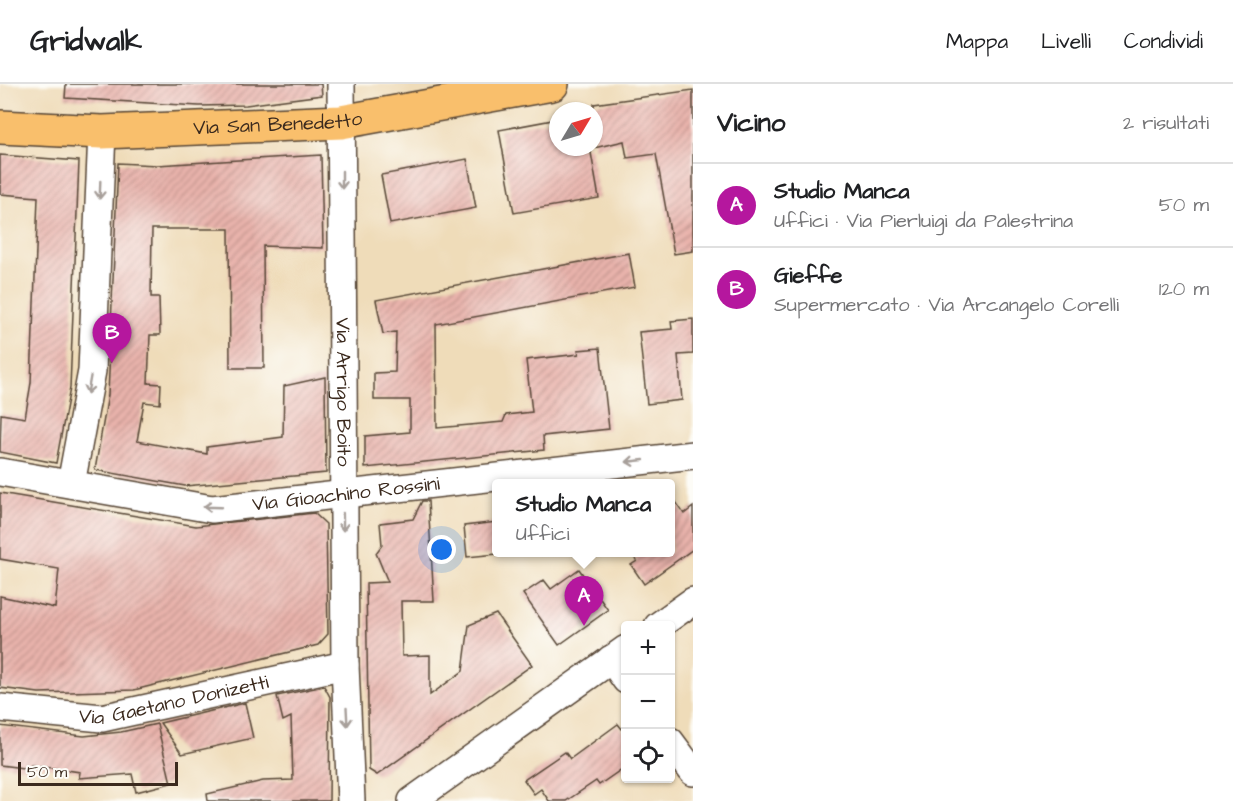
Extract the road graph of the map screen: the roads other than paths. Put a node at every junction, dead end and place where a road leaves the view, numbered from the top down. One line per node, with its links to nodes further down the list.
1 (341, 84): 3 (street, Via Arrigo Boito)
2 (552, 84): 3 (main road, Via San Benedetto)
3 (341, 122): 5 (main road, Via San Benedetto); 9 (street, Via Arrigo Boito, one-way to 9)
4 (0, 127): 5 (main road, Via San Benedetto)
5 (102, 132): 8 (street, one-way to 8)
6 (693, 455): 9 (street, Via Gioachino Rossini, one-way to 9)
7 (0, 472): 8 (street, Via Gioachino Rossini)
8 (71, 484): 9 (street, Via Gioachino Rossini, one-way to 8)
9 (343, 492): 13 (street, Via Arrigo Boito, one-way to 13)
10 (693, 601): 11 (street)
11 (665, 621)
12 (620, 662): 20 (street)
13 (345, 665): 14 (street, Via Gaetano Donizetti); 16 (street, Via Arrigo Boito, one-way to 16)
14 (0, 708)
15 (675, 748): 17 (street)
16 (350, 769): 18 (street, Via Arrigo Boito); 19 (street, Via Arrigo Boito)
17 (693, 772)
18 (351, 801)
19 (374, 801)
20 (412, 801)

